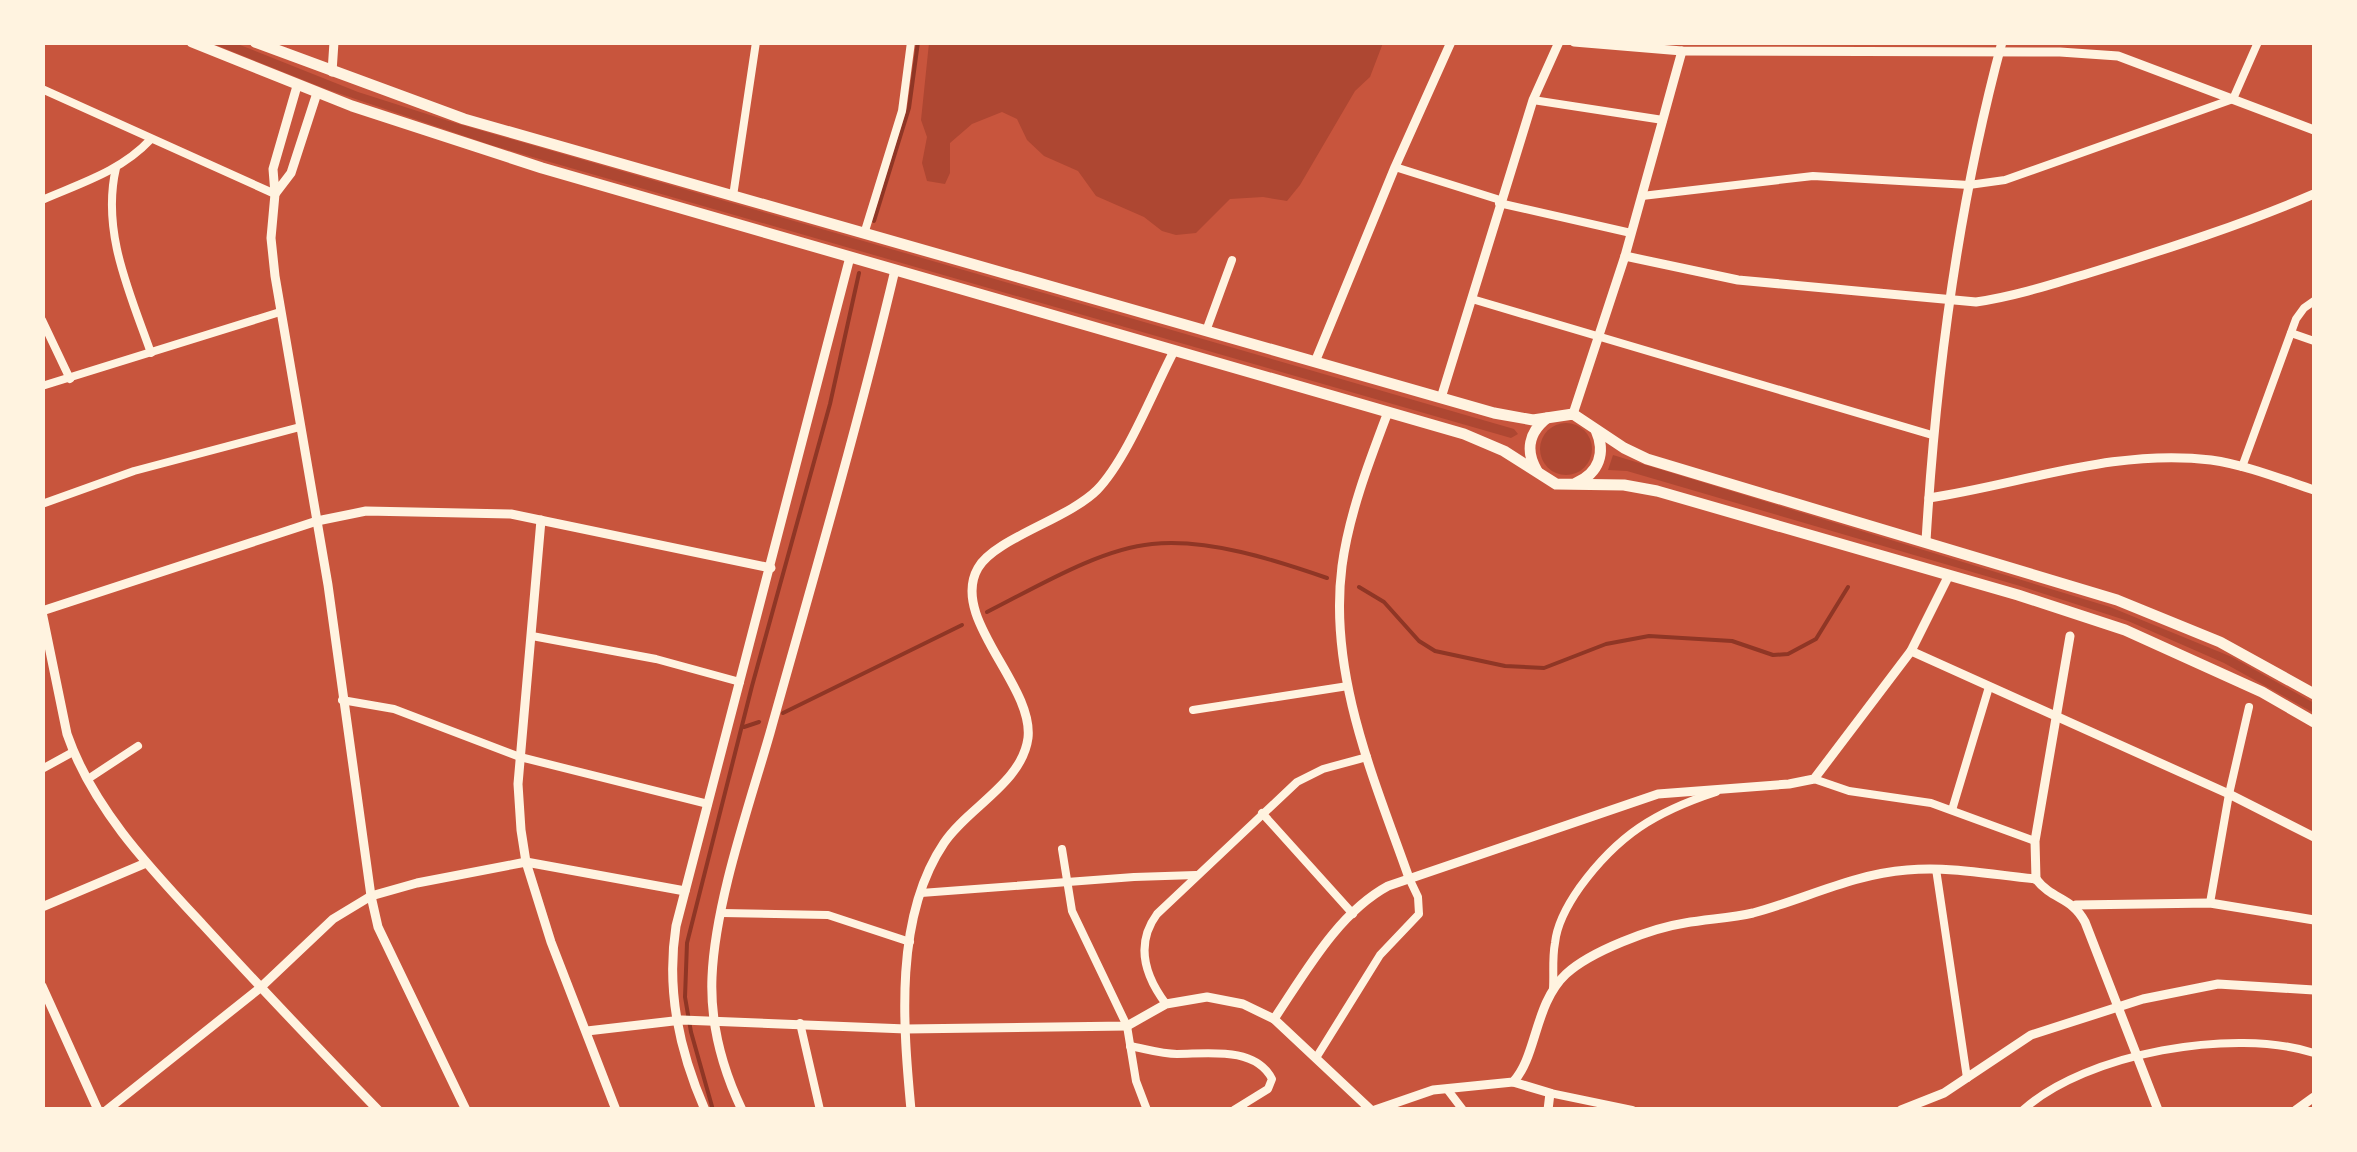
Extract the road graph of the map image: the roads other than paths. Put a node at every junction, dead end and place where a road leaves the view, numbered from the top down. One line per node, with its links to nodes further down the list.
1 (192, 42): 18 (highway)
2 (255, 42): 17 (highway)
3 (334, 42): 17 (street)
4 (756, 42): 31 (street)
5 (911, 42): 36 (street)
6 (1451, 42): 26 (street)
7 (1559, 42): 22 (street)
8 (1574, 42): 11 (street)
9 (2122, 42): 16 (street)
10 (2258, 42): 21 (street)
11 (1642, 46): 15 (street)
12 (1706, 47): 13 (street); 15 (street)
13 (1896, 48): 14 (street)
14 (2001, 48): 16 (street); 28 (street)
15 (1682, 51): 23 (street)
16 (2118, 56): 21 (street)
17 (332, 72): 31 (highway)
18 (297, 86): 20 (highway); 29 (street)
19 (42, 89): 25 (street)
20 (317, 93): 29 (street); 38 (highway)
21 (2233, 99): 24 (street); 28 (street)
22 (1532, 100): 23 (street); 34 (street)
23 (1663, 120): 32 (street)
24 (2314, 130)
25 (150, 140): 27 (street); 29 (street)
26 (1395, 167): 34 (street); 52 (street)
27 (116, 168): 33 (street); 51 (street)
28 (1969, 186): 32 (street); 43 (street)
29 (275, 194): 44 (street)
30 (2314, 194): 43 (street)
31 (733, 196): 36 (highway)
32 (1642, 196): 35 (street)
33 (42, 200)
34 (1499, 201): 35 (street); 41 (street)
35 (1631, 233): 37 (street)
36 (864, 234): 46 (highway)
37 (1625, 256): 43 (street); 48 (street)
38 (850, 257): 40 (highway); 71 (street)
39 (1232, 260): 46 (street)
40 (896, 270): 50 (highway); 115 (street)
41 (1472, 299): 48 (street); 55 (street)
42 (2314, 301): 47 (street)
43 (1949, 302): 61 (street)
44 (280, 312): 51 (street); 59 (street)
45 (42, 320): 53 (street)
46 (1206, 331): 52 (highway)
47 (2291, 333): 49 (street); 62 (street)
48 (1599, 336): 57 (street); 61 (street)
49 (2314, 341)
50 (1174, 351): 56 (highway); 110 (street)
51 (151, 353): 53 (street)
52 (1314, 362): 55 (highway)
53 (70, 379): 54 (street)
54 (42, 386)
55 (1441, 398): 58 (highway)
56 (1388, 412): 63 (highway); 79 (street)
57 (1572, 414): 58 (highway); 60 (highway)
58 (1547, 418): 63 (highway)
59 (300, 427): 67 (street); 69 (street)
60 (1595, 428): 64 (highway); 70 (highway)
61 (1932, 435): 66 (street)
62 (2242, 467): 65 (street); 66 (street)
63 (1537, 471): 64 (highway)
64 (1572, 484): 72 (highway)
65 (2314, 490)
66 (1929, 498): 70 (street)
67 (42, 504)
68 (541, 520): 69 (street); 71 (street); 74 (street)
69 (317, 521): 73 (street); 82 (street)
70 (1926, 541): 81 (highway)
71 (771, 568): 78 (street)
72 (1949, 576): 77 (street); 86 (highway)
73 (42, 611): 76 (street)
74 (532, 636): 78 (street); 89 (street)
75 (2070, 636): 85 (street)
76 (47, 649): 88 (street)
77 (1912, 651): 80 (street); 93 (street)
78 (740, 682): 96 (street)
79 (1348, 686): 84 (street); 90 (street)
80 (1989, 687): 85 (street); 97 (street)
81 (2314, 694)
82 (342, 700): 89 (street); 111 (street)
83 (2249, 708): 95 (street)
84 (1193, 710)
85 (2056, 716): 95 (street); 100 (street)
86 (2314, 722)
87 (138, 746): 92 (street)
88 (73, 752): 91 (street); 92 (street)
89 (520, 756): 96 (street); 102 (street)
90 (1366, 756): 98 (street); 106 (street)
91 (42, 769)
92 (88, 779): 103 (street)
93 (1814, 779): 94 (street); 97 (street)
94 (1730, 788): 106 (street); 121 (street)
95 (2229, 794): 99 (street); 112 (street)
96 (708, 804): 109 (street)
97 (1952, 810): 100 (street)
98 (1262, 813): 105 (street); 116 (street)
99 (2314, 837)
100 (2035, 841): 107 (street)
101 (1062, 849): 108 (street)
102 (526, 862): 109 (street); 111 (street); 131 (street)
103 (146, 863): 114 (street); 120 (street)
104 (1936, 869): 107 (street); 121 (street); 136 (street)
105 (1197, 875): 108 (street); 123 (street)
106 (1409, 878): 116 (street); 135 (street)
107 (2036, 879): 113 (street)
108 (1066, 882): 110 (street); 129 (street)
109 (685, 891): 126 (street)
110 (921, 892): 118 (street)
111 (371, 896): 120 (street); 145 (street)
112 (2210, 903): 113 (street); 117 (street)
113 (2076, 906): 124 (street)
114 (42, 907)
115 (722, 913): 118 (street); 127 (street)
116 (1353, 914): 125 (street)
117 (2314, 920)
118 (910, 942): 130 (street)
119 (42, 986): 142 (street)
120 (260, 988): 143 (street); 144 (street)
121 (1553, 990): 137 (street)
122 (2314, 990): 124 (street)
123 (1166, 1004): 125 (street); 129 (street)
124 (2120, 1006): 134 (street); 136 (street)
125 (1274, 1019): 135 (street)
126 (679, 1020): 127 (street); 131 (street); 147 (street)
127 (708, 1021): 128 (street); 148 (street)
128 (800, 1023): 130 (street); 149 (street)
129 (1127, 1026): 130 (street); 132 (street)
130 (906, 1029): 150 (street)
131 (587, 1032): 146 (street)
132 (1130, 1046): 141 (street); 153 (street)
133 (2314, 1053): 134 (street)
134 (2138, 1056): 159 (street); 160 (street)
135 (1316, 1058): 154 (street)
136 (1967, 1078): 158 (street)
137 (1513, 1082): 138 (street); 139 (street)
138 (1447, 1089): 154 (street); 155 (street)
139 (1550, 1094): 156 (street); 157 (street)
140 (2314, 1097): 161 (street)
141 (1142, 1099): 151 (street); 152 (street)
142 (98, 1110)
143 (108, 1110)
144 (378, 1110)
145 (466, 1110)
146 (616, 1110)
147 (705, 1110)
148 (742, 1110)
149 (820, 1110)
150 (911, 1110)
151 (1134, 1110)
152 (1148, 1110)
153 (1234, 1110)
154 (1373, 1110)
155 (1463, 1110)
156 (1548, 1110)
157 (1632, 1110)
158 (1900, 1110)
159 (2022, 1110)
160 (2158, 1110)
161 (2296, 1110)

